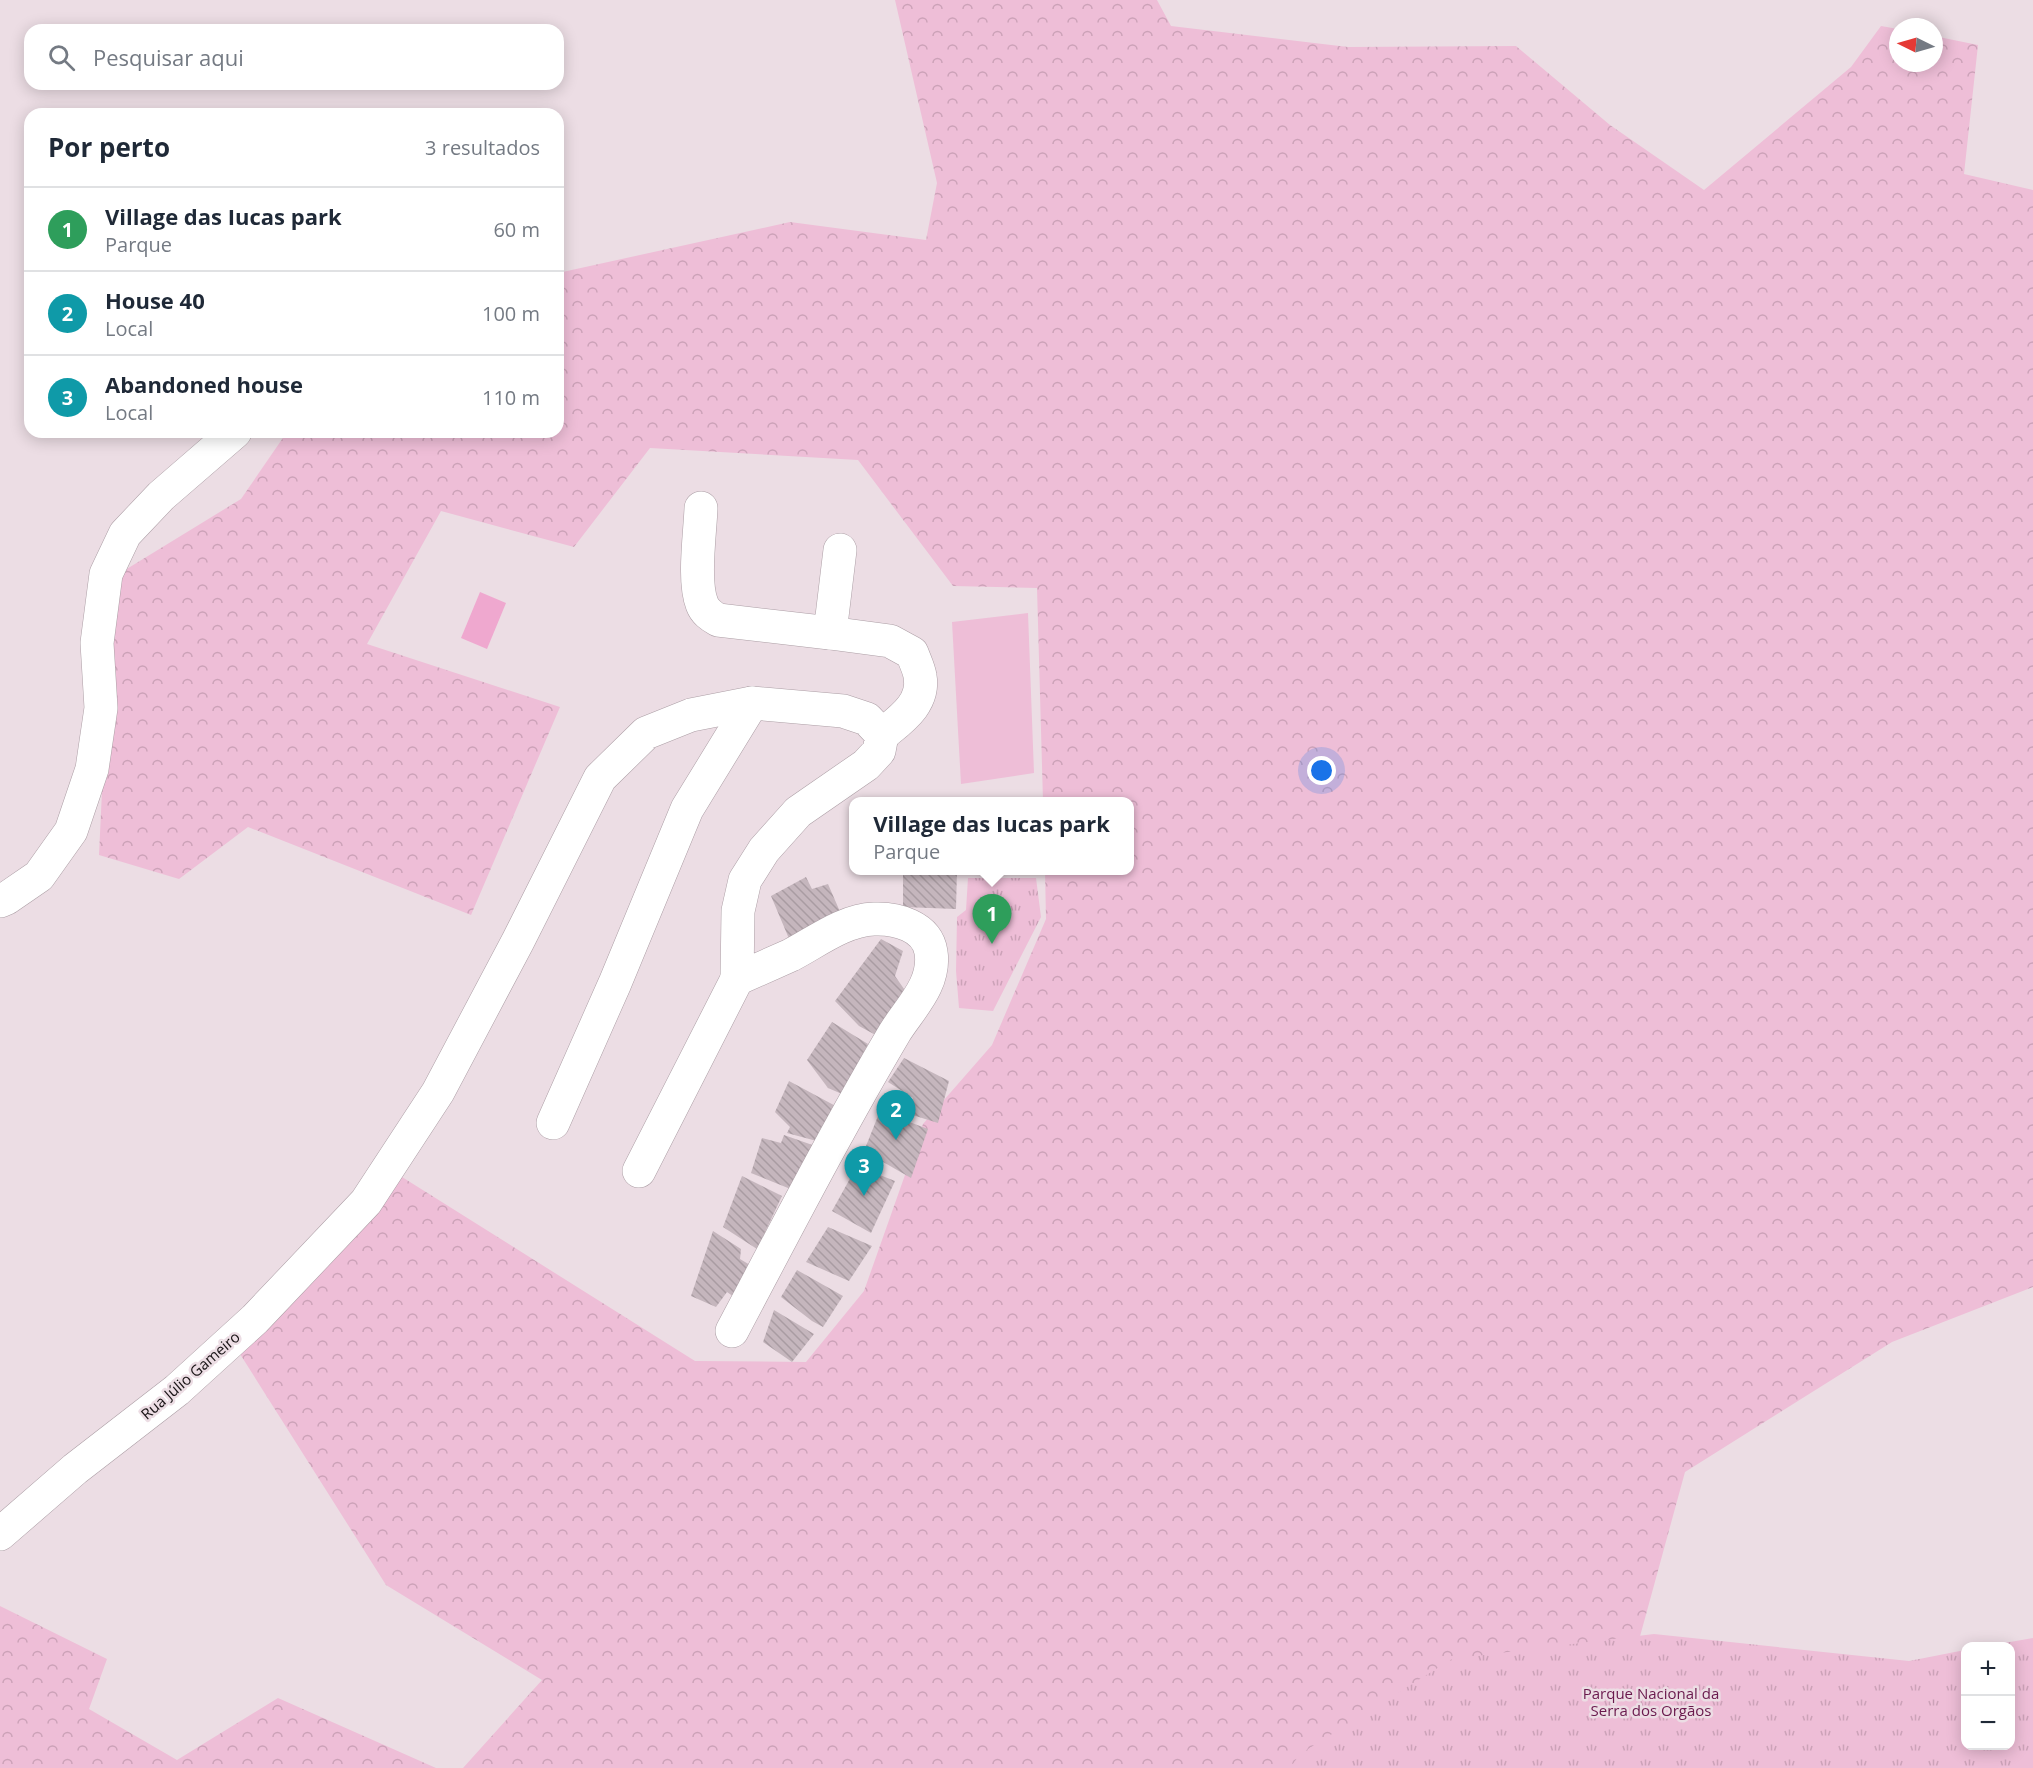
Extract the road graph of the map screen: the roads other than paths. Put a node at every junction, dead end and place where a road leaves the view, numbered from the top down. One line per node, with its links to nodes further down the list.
1 (228, 438): 7 (street)
2 (701, 508): 4 (street)
3 (840, 550): 4 (street)
4 (830, 633): 6 (street)
5 (752, 703): 6 (street, Rua Júlio Gameiro); 9 (street); 12 (street, Rua Júlio Gameiro)
6 (882, 735): 8 (street)
7 (0, 901)
8 (737, 980): 10 (street); 11 (street)
9 (553, 1123)
10 (639, 1171)
11 (732, 1331)
12 (0, 1534)

